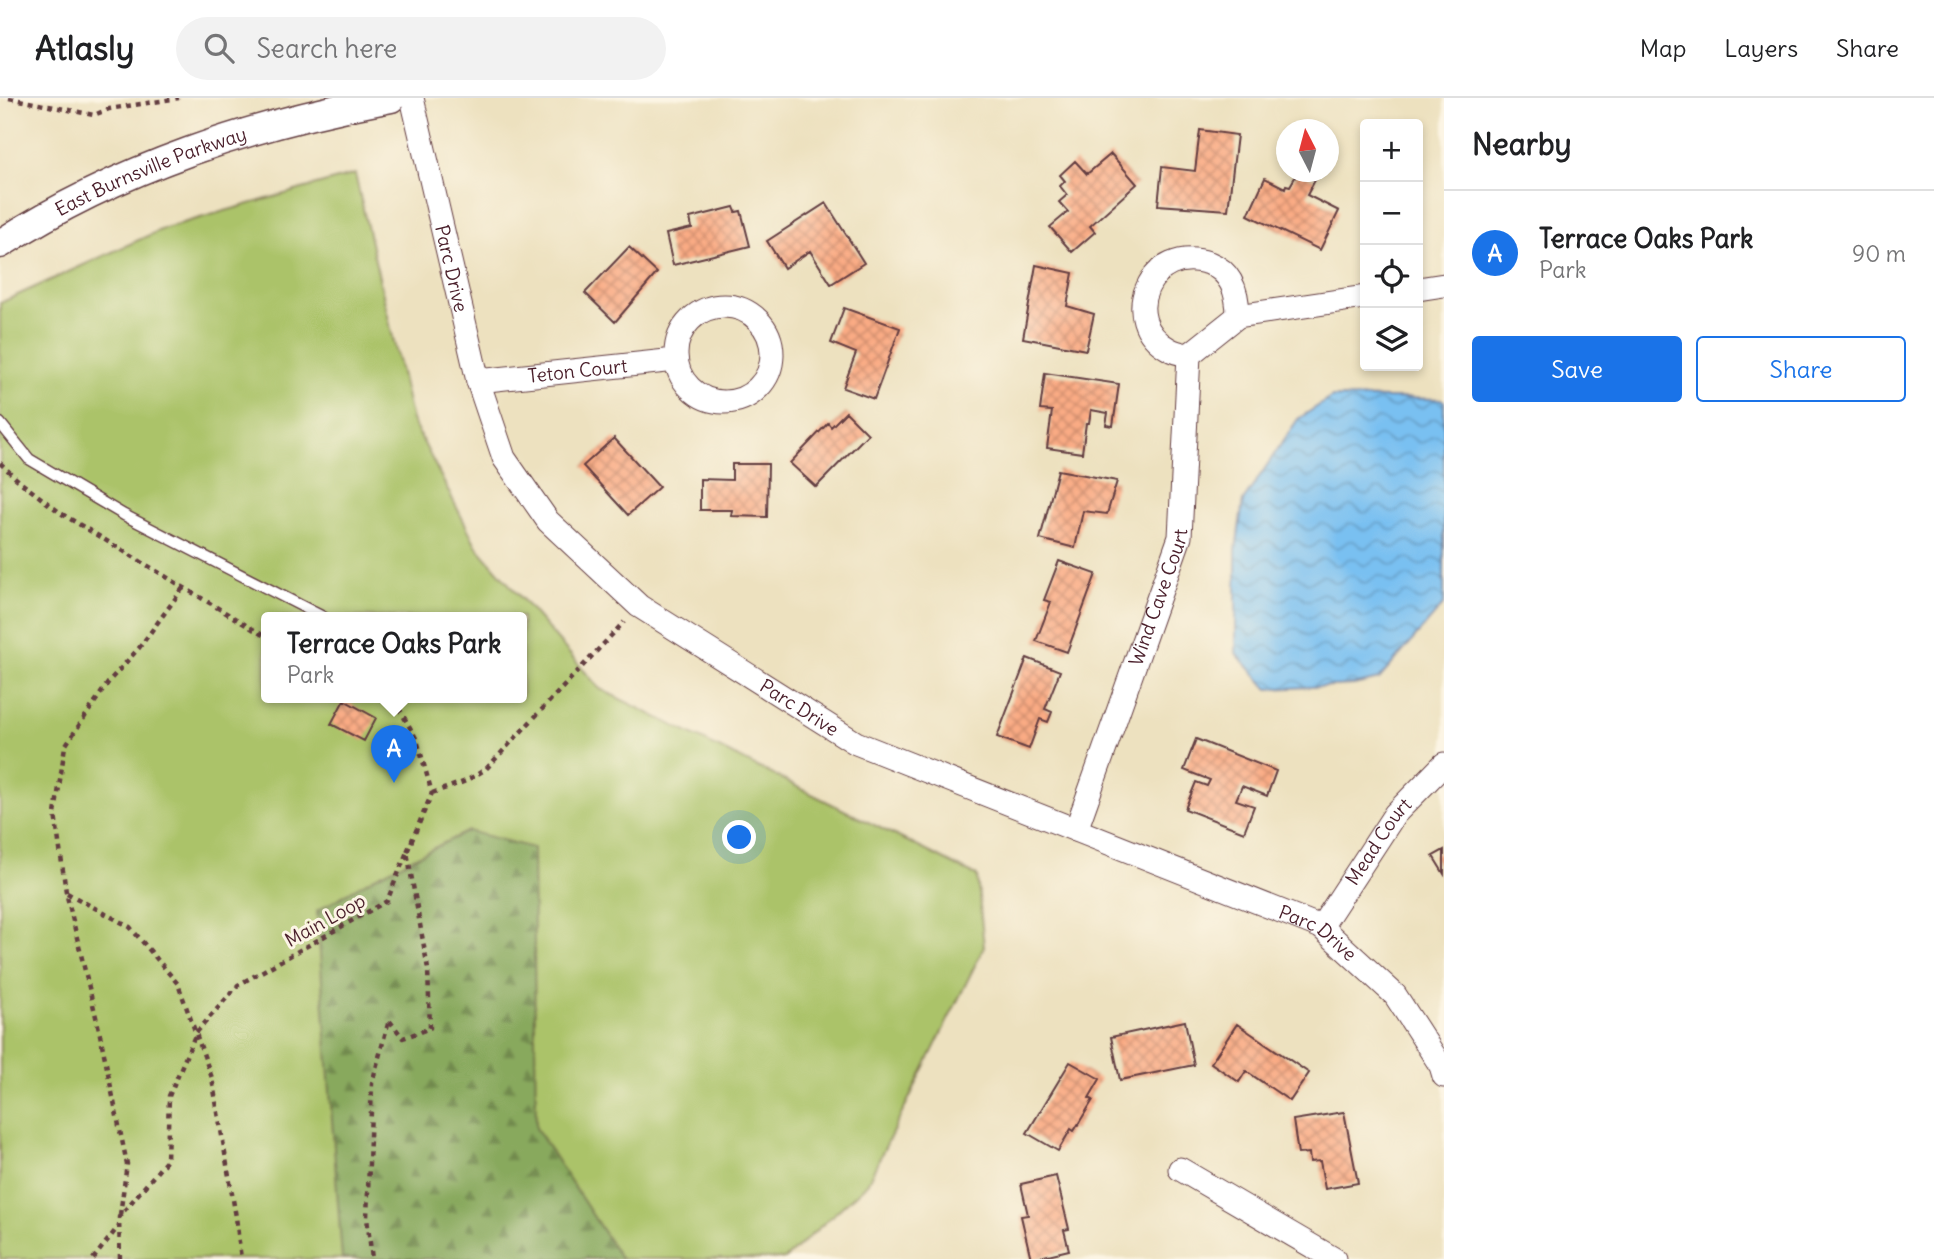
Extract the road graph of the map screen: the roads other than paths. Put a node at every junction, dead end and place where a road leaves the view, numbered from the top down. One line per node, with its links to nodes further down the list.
1 (391, 98): 3 (street, East Burnsville Parkway)
2 (412, 98): 10 (street, Parc Drive)
3 (0, 244)
4 (1444, 285): 5 (street)
5 (1423, 288)
6 (1360, 298): 7 (street)
7 (1238, 316): 8 (street); 8 (street)
8 (1189, 355): 14 (street, Wind Cave Court)
9 (676, 360): 9 (street); 10 (street, Teton Court)
10 (478, 381): 14 (street, Parc Drive)
11 (0, 423): 12 (lane)
12 (313, 612)
13 (1444, 764): 15 (street, Mead Court)
14 (1076, 830): 15 (street, Parc Drive)
15 (1321, 927): 16 (street, Parc Drive)
16 (1443, 1069)
17 (1180, 1168): 18 (street)
18 (1334, 1259)

